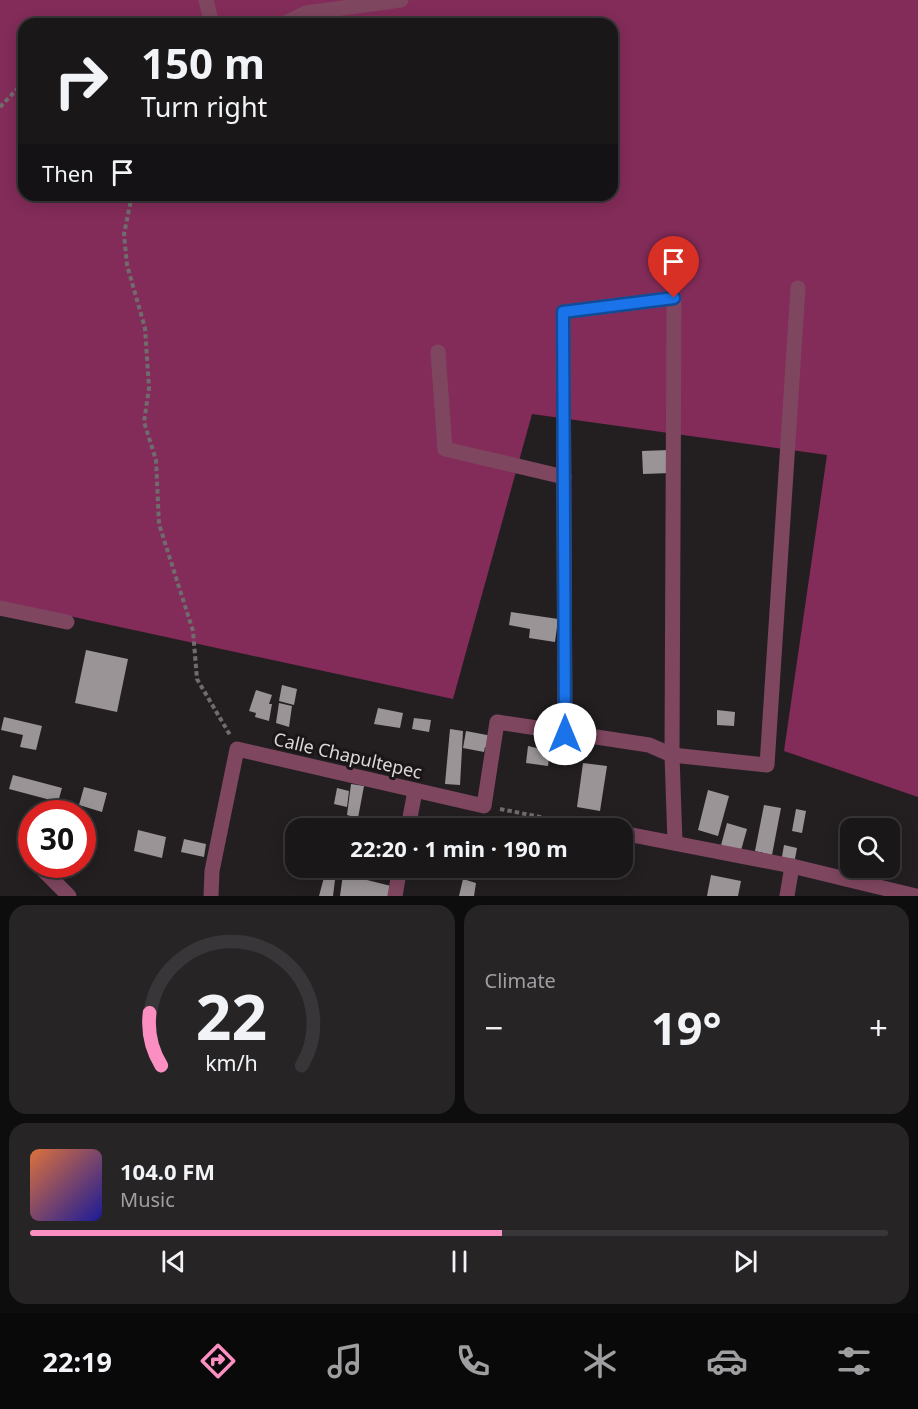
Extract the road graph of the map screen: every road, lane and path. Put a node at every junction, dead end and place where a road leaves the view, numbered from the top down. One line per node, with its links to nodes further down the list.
1 (206, 0): 3 (street)
2 (401, 0): 4 (street)
3 (210, 18)
4 (296, 18)
5 (18, 88): 6 (path)
6 (0, 106)
7 (131, 201): 14 (path)
8 (798, 288): 15 (street)
9 (438, 352): 10 (street)
10 (564, 477): 13 (street); 15 (street)
11 (0, 608): 12 (street)
12 (68, 622)
13 (565, 734): 15 (street); 17 (street)
14 (237, 750): 16 (street, Calle Chapultepec); 26 (street)
15 (672, 755): 21 (street)
16 (415, 792): 17 (street, Calle Chapultepec); 18 (street)
17 (484, 806): 19 (path)
18 (410, 818)
19 (545, 818)
20 (633, 835): 21 (street)
21 (675, 843): 22 (street)
22 (792, 866): 28 (street); 29 (street)
23 (51, 878): 25 (street)
24 (398, 878): 27 (street)
25 (69, 896)
26 (212, 896)
27 (395, 896)
28 (788, 896)
29 (916, 896)

